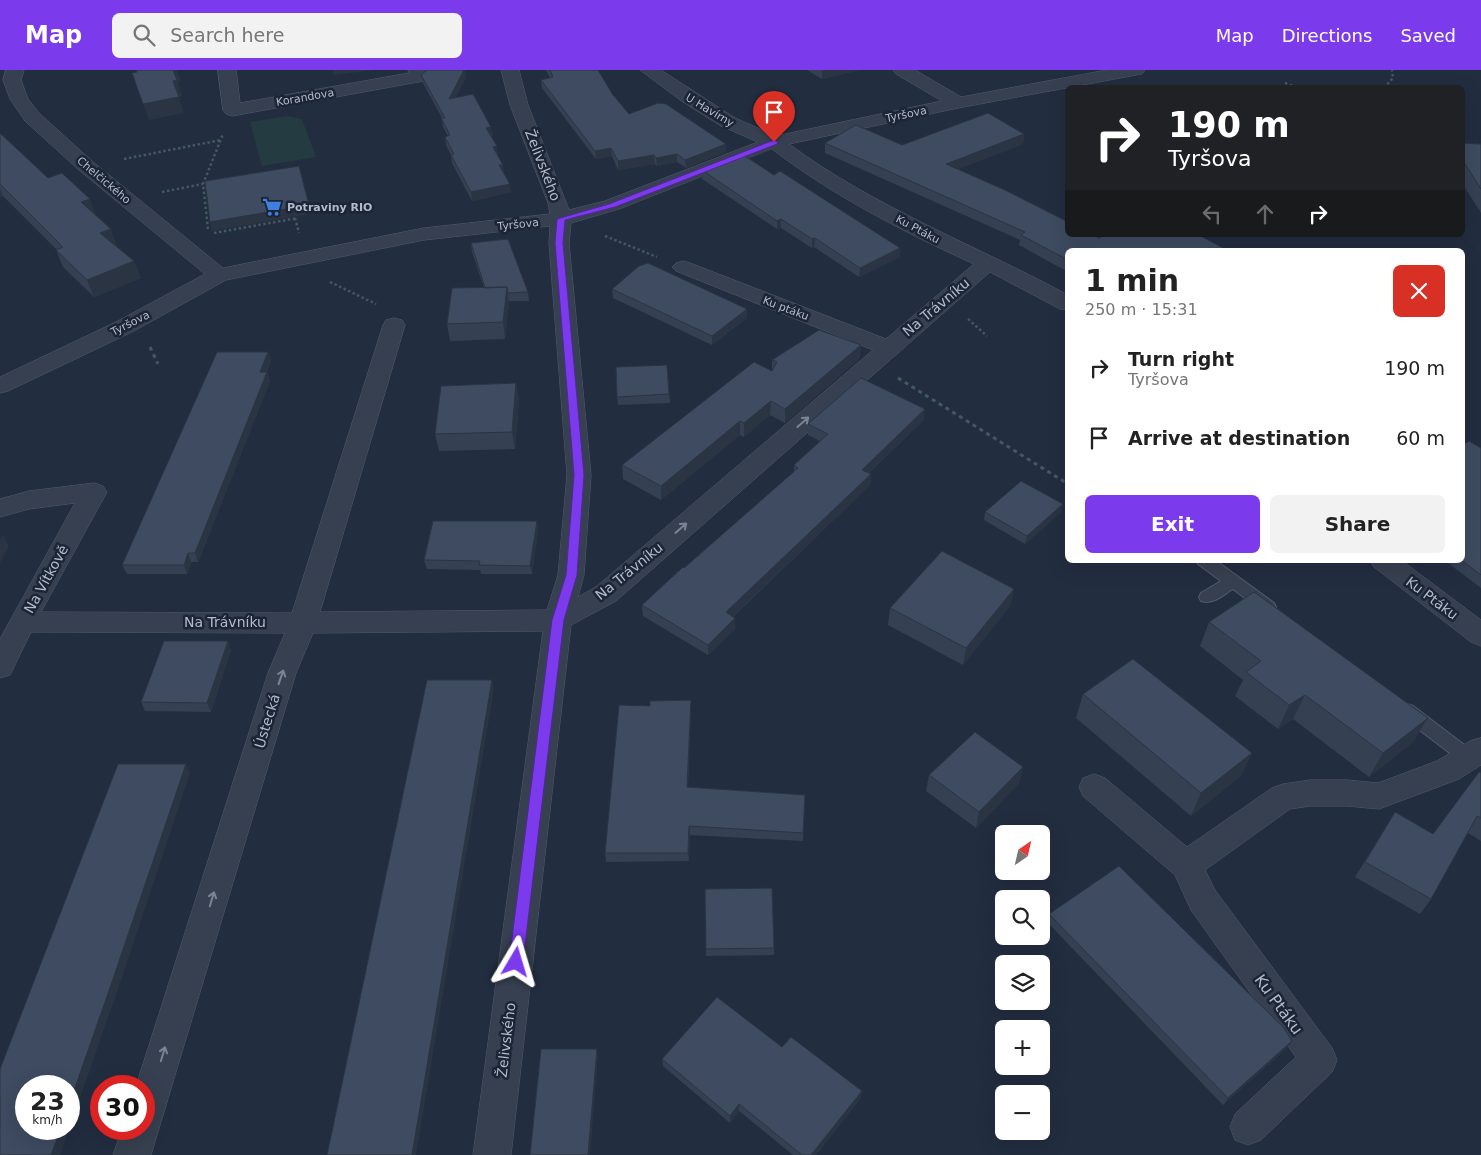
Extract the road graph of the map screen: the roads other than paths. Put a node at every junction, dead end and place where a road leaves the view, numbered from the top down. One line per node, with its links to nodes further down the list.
1 (15, 70): 13 (street, Chelčického)
2 (226, 70): 7 (street, Korandova)
3 (510, 70): 10 (street, Želivského)
4 (649, 70): 9 (street, U Havírny)
5 (902, 70): 8 (street)
6 (1136, 70): 8 (street, Tyršova)
7 (417, 74)
8 (958, 103): 9 (street, Tyršova)
9 (774, 142): 10 (street, Tyršova); 11 (street, Ku Ptáku)
10 (561, 219): 13 (street, Tyršova); 24 (street, Želivského)
11 (988, 263): 14 (street, Ku Ptáku); 16 (street, Na Trávníku)
12 (683, 268): 16 (street, Ku ptáku)
13 (219, 275): 17 (street, Tyršova)
14 (1065, 302)
15 (394, 325): 26 (street, Ústecká)
16 (888, 348): 24 (street, Na Trávníku, one-way to 16)
17 (0, 386)
18 (0, 508): 25 (street, Na Vítkově)
19 (1208, 563): 21 (lane)
20 (1388, 563): 27 (street, Ku Ptáku)
21 (1234, 581): 22 (lane); 23 (lane)
22 (1207, 597)
23 (1281, 617)
24 (558, 620): 26 (street, Na Trávníku); 37 (street, Želivského)
25 (22, 622): 26 (street, Na Trávníku); 28 (street, Na Vítkově)
26 (303, 623): 33 (street, Ústecká, one-way to 26)
27 (1481, 635)
28 (0, 667)
29 (1391, 699): 30 (lane)
30 (1475, 754): 32 (street)
31 (1094, 787): 32 (street, Ku Ptáku)
32 (1186, 865): 34 (street, Ku Ptáku)
33 (155, 1083)
34 (1248, 1127)
35 (137, 1140): 36 (street)
36 (132, 1155)
37 (492, 1155)

